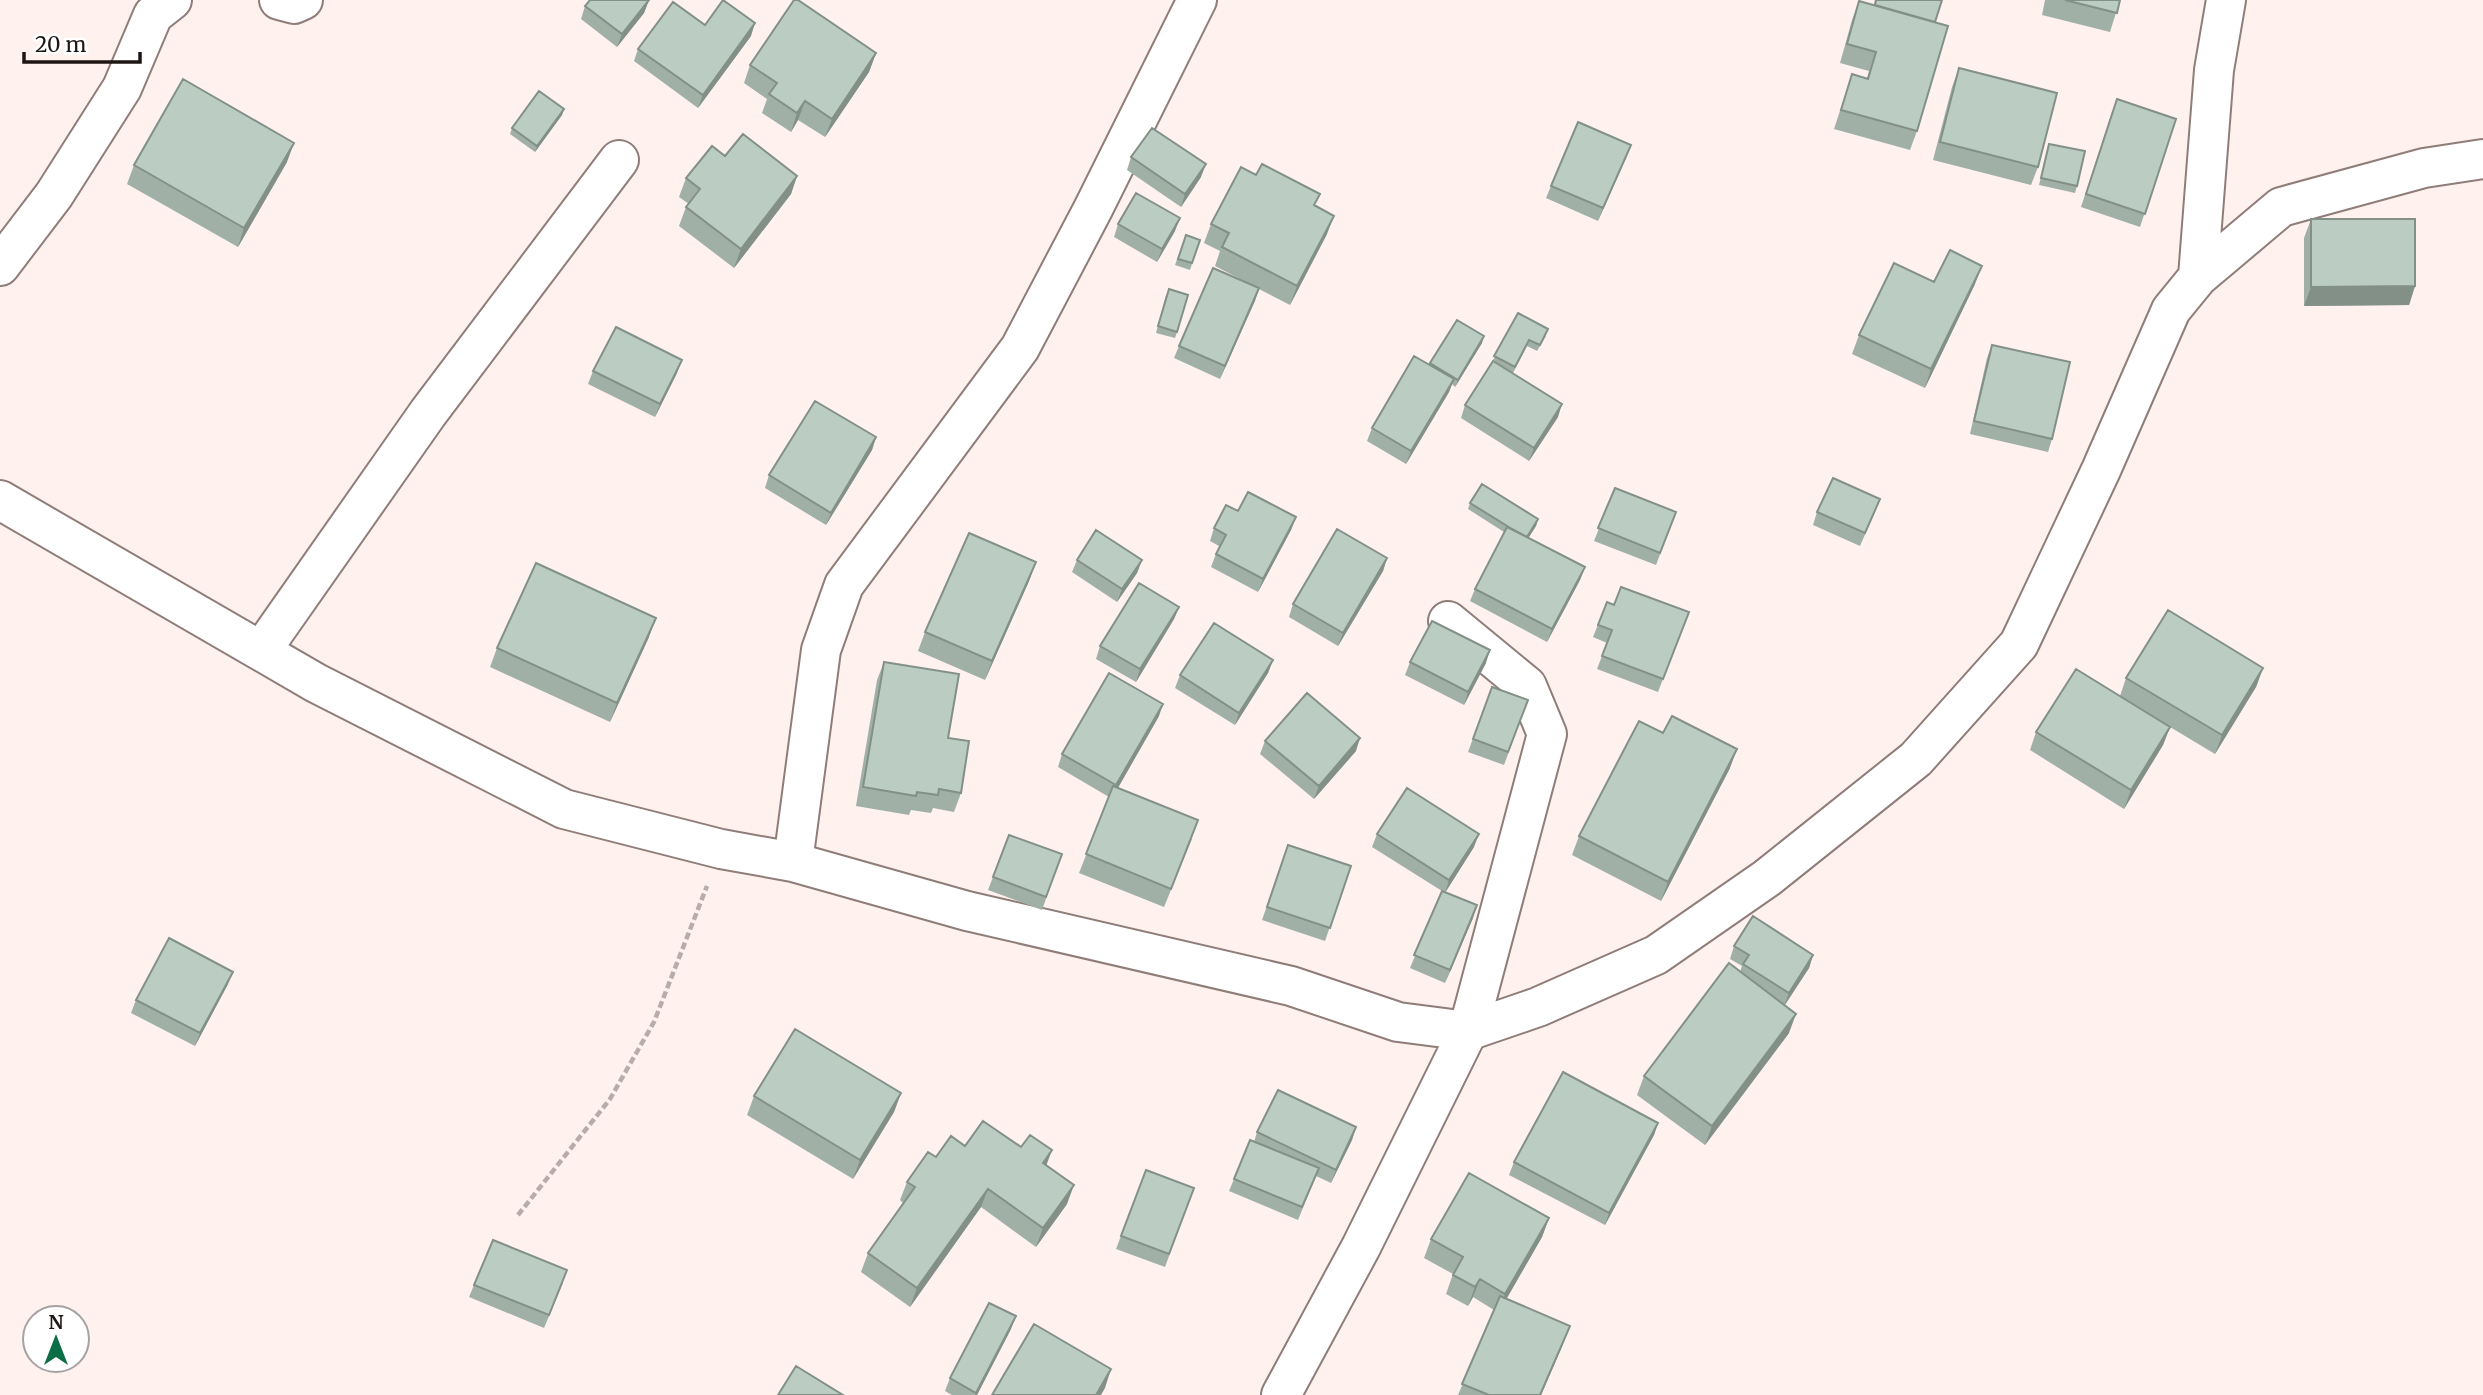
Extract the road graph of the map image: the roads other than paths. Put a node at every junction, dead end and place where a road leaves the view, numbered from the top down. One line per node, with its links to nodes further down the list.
1 (172, 0): 8 (street)
2 (278, 0): 3 (street)
3 (303, 0)
4 (1197, 0): 13 (street)
5 (2226, 0): 9 (street)
6 (2483, 159): 9 (street)
7 (619, 160): 12 (street)
8 (0, 266)
9 (2197, 277): 14 (street)
10 (0, 500): 12 (street)
11 (1448, 621): 14 (street)
12 (261, 652): 13 (street)
13 (793, 862): 14 (street)
14 (1468, 1031): 15 (street)
15 (1281, 1395)

